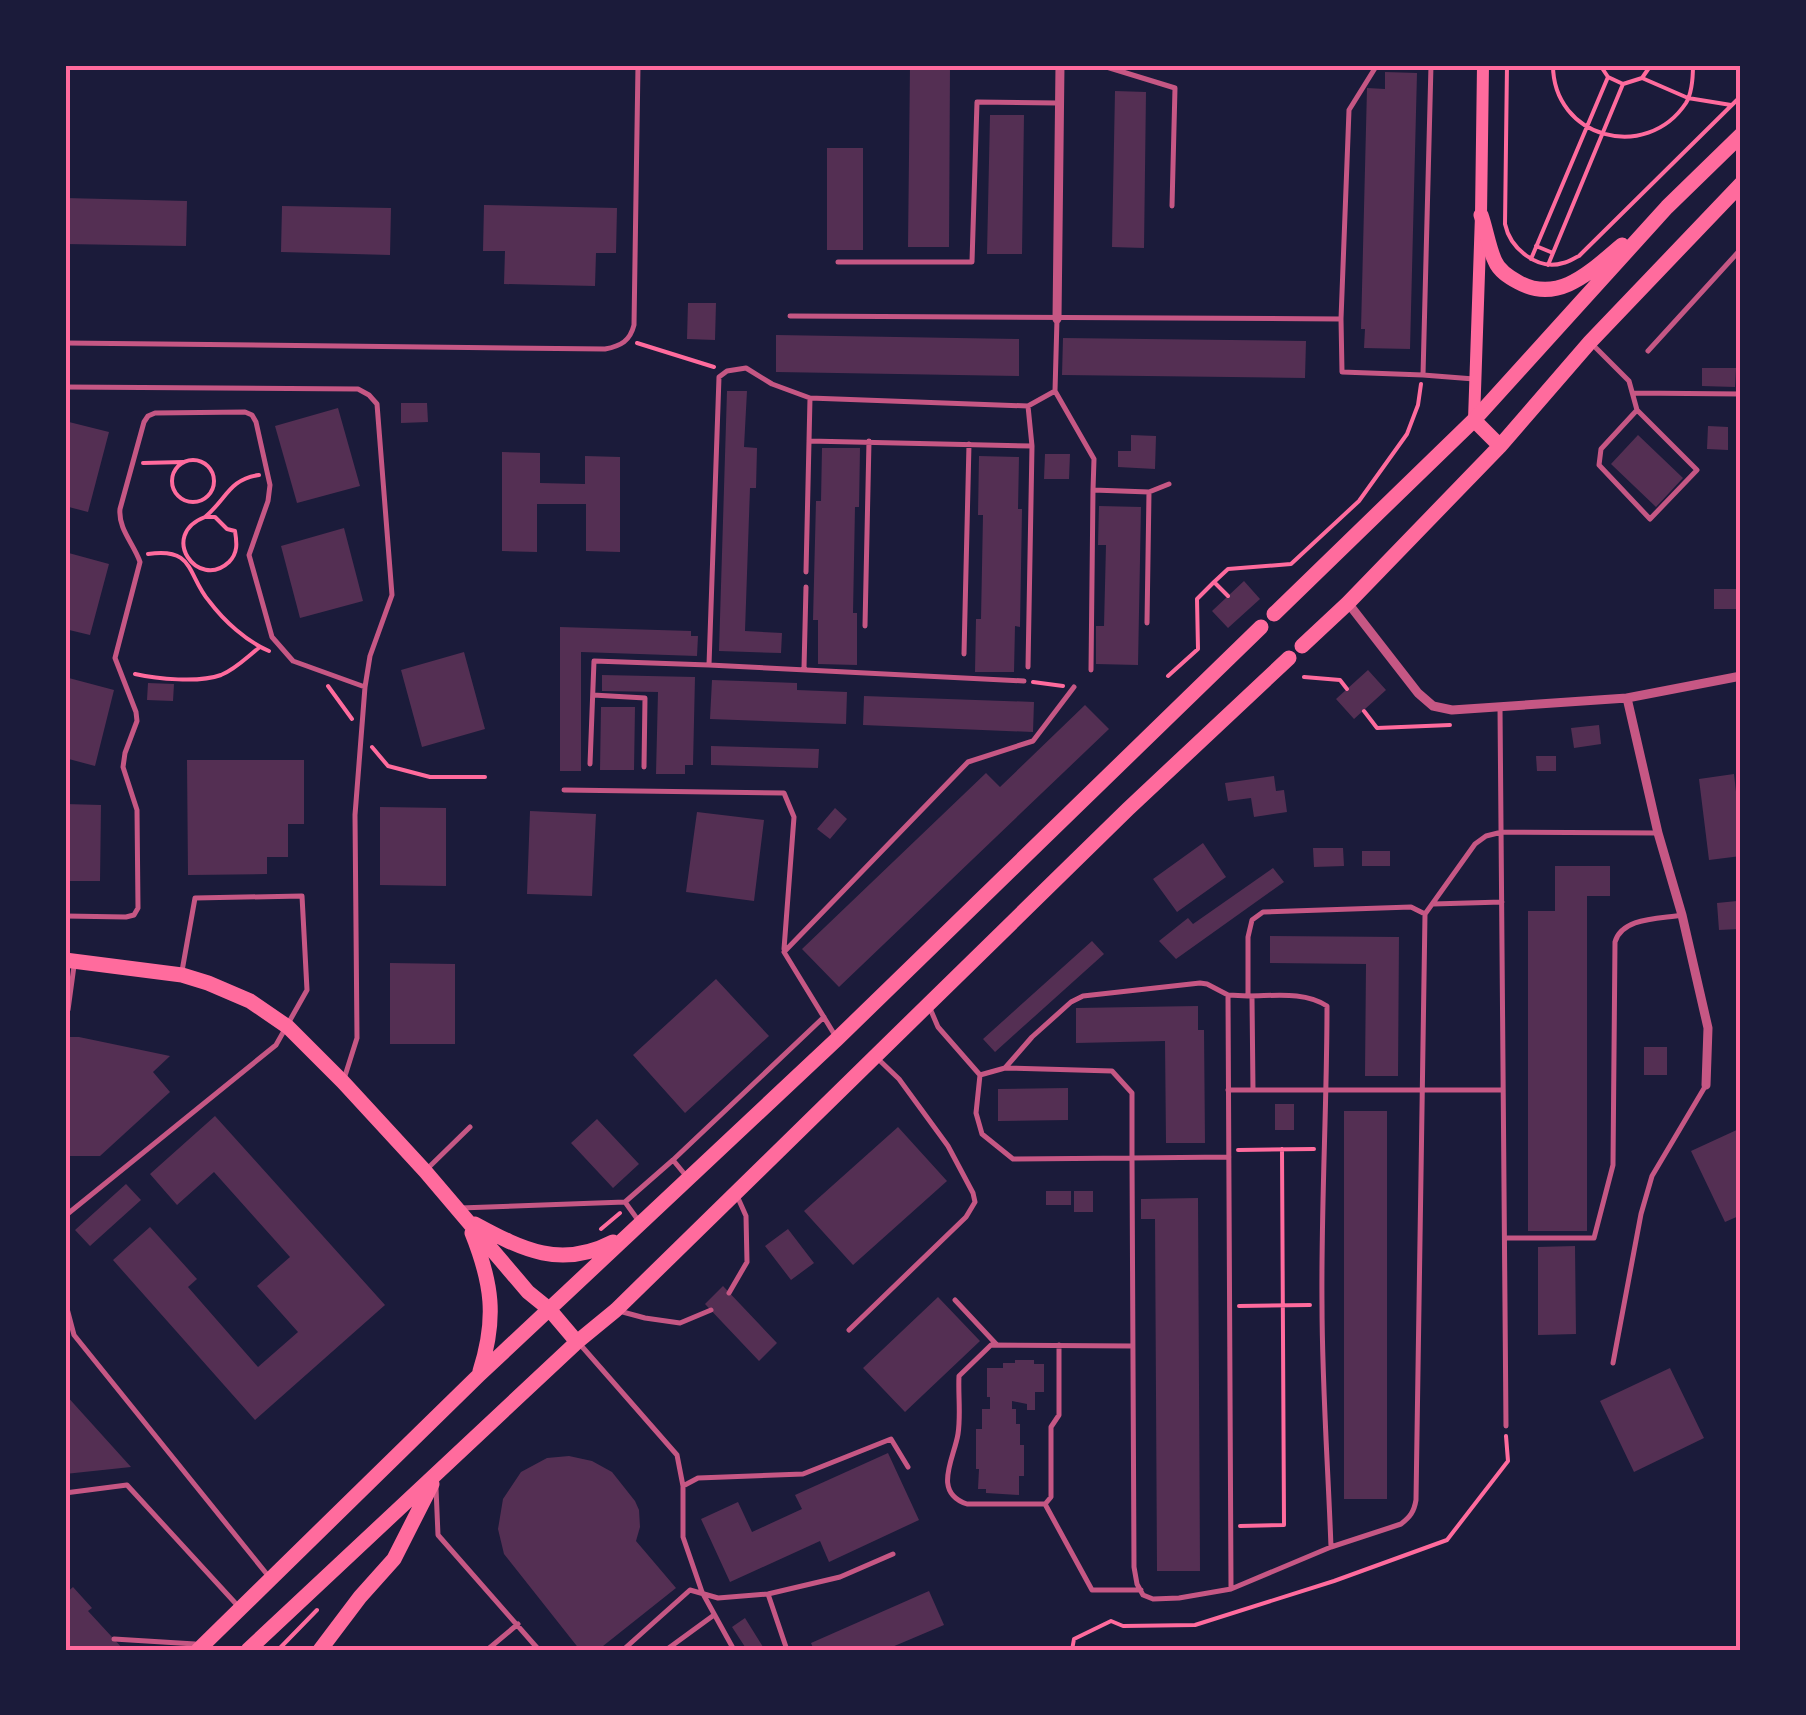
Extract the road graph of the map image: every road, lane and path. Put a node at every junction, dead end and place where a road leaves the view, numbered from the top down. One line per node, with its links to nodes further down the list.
1 (638, 65): 35 (lane)
2 (1060, 65): 17 (street)
3 (1100, 65): 23 (lane)
4 (1377, 65): 34 (lane)
5 (1431, 65): 40 (lane)
6 (1482, 65): 25 (main road)
7 (1507, 65): 29 (path)
8 (1552, 65): 19 (path)
9 (1600, 65): 12 (path)
10 (1651, 65): 13 (path)
11 (1694, 65): 16 (path)
12 (1608, 77): 14 (path); 19 (path)
13 (1642, 78): 14 (path); 16 (path)
14 (1623, 84): 21 (path)
15 (1741, 96): 18 (path)
16 (1688, 98): 18 (path); 21 (path)
17 (1060, 103): 30 (lane); 33 (street)
18 (1730, 106): 31 (path)
19 (1586, 128): 21 (path); 26 (path)
20 (1741, 134): 24 (main road)
21 (1603, 135): 28 (path)
22 (1741, 184): 36 (main road)
23 (1172, 206)
24 (1667, 207): 25 (main road); 49 (main road)
25 (1481, 215): 41 (main road)
26 (1536, 246): 28 (path); 29 (path)
27 (1741, 249): 38 (lane)
28 (1553, 253): 31 (path)
29 (1531, 259): 31 (path)
30 (838, 262)
31 (1548, 265)
32 (790, 316): 33 (lane)
33 (1057, 319): 34 (lane); 43 (lane)
34 (1341, 319): 40 (lane)
35 (627, 341): 37 (lane); 39 (path)
36 (1590, 342): 44 (lane); 54 (main road)
37 (65, 343)
38 (1648, 351)
39 (727, 371): 46 (lane); 79 (lane)
40 (1423, 374): 41 (lane); 65 (path)
41 (1474, 379): 49 (main road)
42 (65, 386): 87 (lane)
43 (1054, 391): 47 (lane); 59 (lane)
44 (1634, 393): 45 (lane); 48 (lane)
45 (1741, 394)
46 (810, 398): 47 (lane); 50 (lane)
47 (1028, 406): 53 (lane)
48 (1637, 410): 48 (lane)
49 (1474, 420): 54 (main road); 69 (main road)
50 (809, 441): 51 (lane); 64 (lane)
51 (868, 441): 52 (lane); 71 (lane)
52 (969, 444): 53 (lane); 75 (lane)
53 (1032, 446): 80 (lane)
54 (1500, 446): 68 (main road)
55 (133, 462): 56 (path); 57 (lane); 62 (lane)
56 (184, 462): 56 (path)
57 (268, 473): 61 (path); 77 (lane)
58 (1169, 484): 60 (lane)
59 (1093, 490): 60 (lane); 82 (lane)
60 (1149, 492): 70 (lane)
61 (205, 516): 63 (path); 63 (path)
62 (139, 558): 63 (path); 78 (lane)
63 (188, 562): 73 (path)
64 (806, 572)
65 (1214, 582): 67 (path); 83 (path)
66 (806, 588): 81 (lane)
67 (1228, 596)
68 (1348, 603): 74 (main road); 92 (street)
69 (1274, 614)
70 (1147, 624)
71 (865, 626)
72 (1261, 627): 114 (main road)
73 (260, 646): 77 (path); 78 (path)
74 (1302, 646)
75 (964, 654)
76 (1289, 658): 110 (main road)
77 (292, 660): 87 (lane)
78 (118, 664): 104 (lane)
79 (709, 664): 81 (lane); 90 (lane)
80 (1028, 667)
81 (804, 668): 86 (lane)
82 (1091, 670)
83 (1168, 676)
84 (1741, 676): 91 (street)
85 (1304, 677): 89 (path)
86 (1024, 681): 88 (path)
87 (365, 686): 118 (lane)
88 (1074, 688): 105 (lane)
89 (1348, 689)
90 (594, 695): 94 (lane); 95 (lane)
91 (1627, 698): 92 (street); 99 (street)
92 (1500, 707): 98 (lane)
93 (373, 749): 96 (path)
94 (590, 764)
95 (644, 766)
96 (485, 778)
97 (564, 790): 105 (lane)
98 (1502, 832): 99 (lane); 100 (lane); 101 (lane)
99 (1658, 833): 103 (street)
100 (1502, 902): 101 (lane); 124 (lane)
101 (1433, 904): 102 (lane)
102 (1426, 914): 109 (lane); 123 (lane)
103 (1682, 915): 119 (street); 139 (lane)
104 (65, 916)
105 (784, 952): 112 (lane)
106 (70, 960): 107 (main road); 111 (lane)
107 (182, 976): 113 (main road); 113 (lane)
108 (1228, 995): 109 (lane); 116 (lane); 120 (lane)
109 (1250, 996): 121 (lane); 122 (lane)
110 (928, 1003): 115 (main road); 117 (lane)
111 (65, 1010)
112 (824, 1017): 114 (lane); 130 (lane)
113 (288, 1028): 118 (main road); 137 (lane)
114 (837, 1040): 132 (main road)
115 (874, 1055): 133 (main road); 150 (lane)
116 (1005, 1068): 117 (lane); 129 (lane)
117 (980, 1076): 129 (lane)
118 (343, 1082): 131 (main road)
119 (1706, 1085): 155 (lane)
120 (1228, 1090): 121 (lane); 128 (lane)
121 (1253, 1090): 122 (lane)
122 (1327, 1090): 123 (lane); 127 (lane)
123 (1422, 1090): 124 (lane); 164 (lane)
124 (1502, 1090): 139 (lane)
125 (470, 1126): 131 (lane)
126 (1282, 1149): 127 (path); 128 (path); 145 (path)
127 (1324, 1149): 143 (lane)
128 (1229, 1153): 129 (lane); 144 (lane)
129 (1132, 1158): 154 (lane)
130 (673, 1160): 132 (lane); 134 (lane)
131 (426, 1171): 135 (main road)
132 (688, 1180): 136 (main road)
133 (735, 1191): 140 (lane); 147 (main road)
134 (627, 1204): 135 (lane); 136 (lane); 138 (path)
135 (462, 1214): 136 (main road); 146 (main road); 156 (main road)
136 (637, 1228): 146 (main road)
137 (65, 1229)
138 (593, 1235)
139 (1504, 1238): 157 (lane)
140 (729, 1293)
141 (956, 1300): 152 (lane)
142 (65, 1301): 149 (lane)
143 (1322, 1305): 145 (path); 164 (lane)
144 (1230, 1306): 145 (path); 163 (lane)
145 (1282, 1306): 163 (path)
146 (549, 1309): 151 (main road); 156 (main road)
147 (616, 1310): 148 (lane); 151 (main road)
148 (711, 1310)
149 (68, 1322): 166 (lane)
150 (849, 1330)
151 (577, 1342): 159 (main road); 160 (lane)
152 (997, 1345): 153 (lane); 162 (lane)
153 (1059, 1345): 154 (lane); 162 (lane)
154 (1133, 1346): 168 (lane)
155 (1613, 1363)
156 (479, 1375): 166 (main road)
157 (1506, 1426): 184 (path)
158 (908, 1468): 160 (lane)
159 (436, 1475): 173 (lane); 176 (main road); 177 (main road)
160 (683, 1486): 169 (lane)
161 (65, 1493): 171 (lane)
162 (1045, 1504): 168 (lane)
163 (1231, 1526): 167 (lane)
164 (1331, 1548): 167 (lane)
165 (893, 1554): 170 (lane)
166 (272, 1580): 171 (main road)
167 (1231, 1589): 168 (lane)
168 (1141, 1590)
169 (702, 1592): 170 (lane); 172 (lane); 180 (lane)
170 (768, 1594): 183 (lane)
171 (241, 1610): 175 (main road)
172 (714, 1615): 181 (lane); 182 (lane)
173 (518, 1624): 178 (lane); 179 (lane)
174 (114, 1639): 175 (lane)
175 (201, 1647)
176 (248, 1650)
177 (320, 1650)
178 (487, 1650)
179 (539, 1650)
180 (622, 1650)
181 (666, 1650)
182 (734, 1650)
183 (787, 1650)
184 (1072, 1650)

